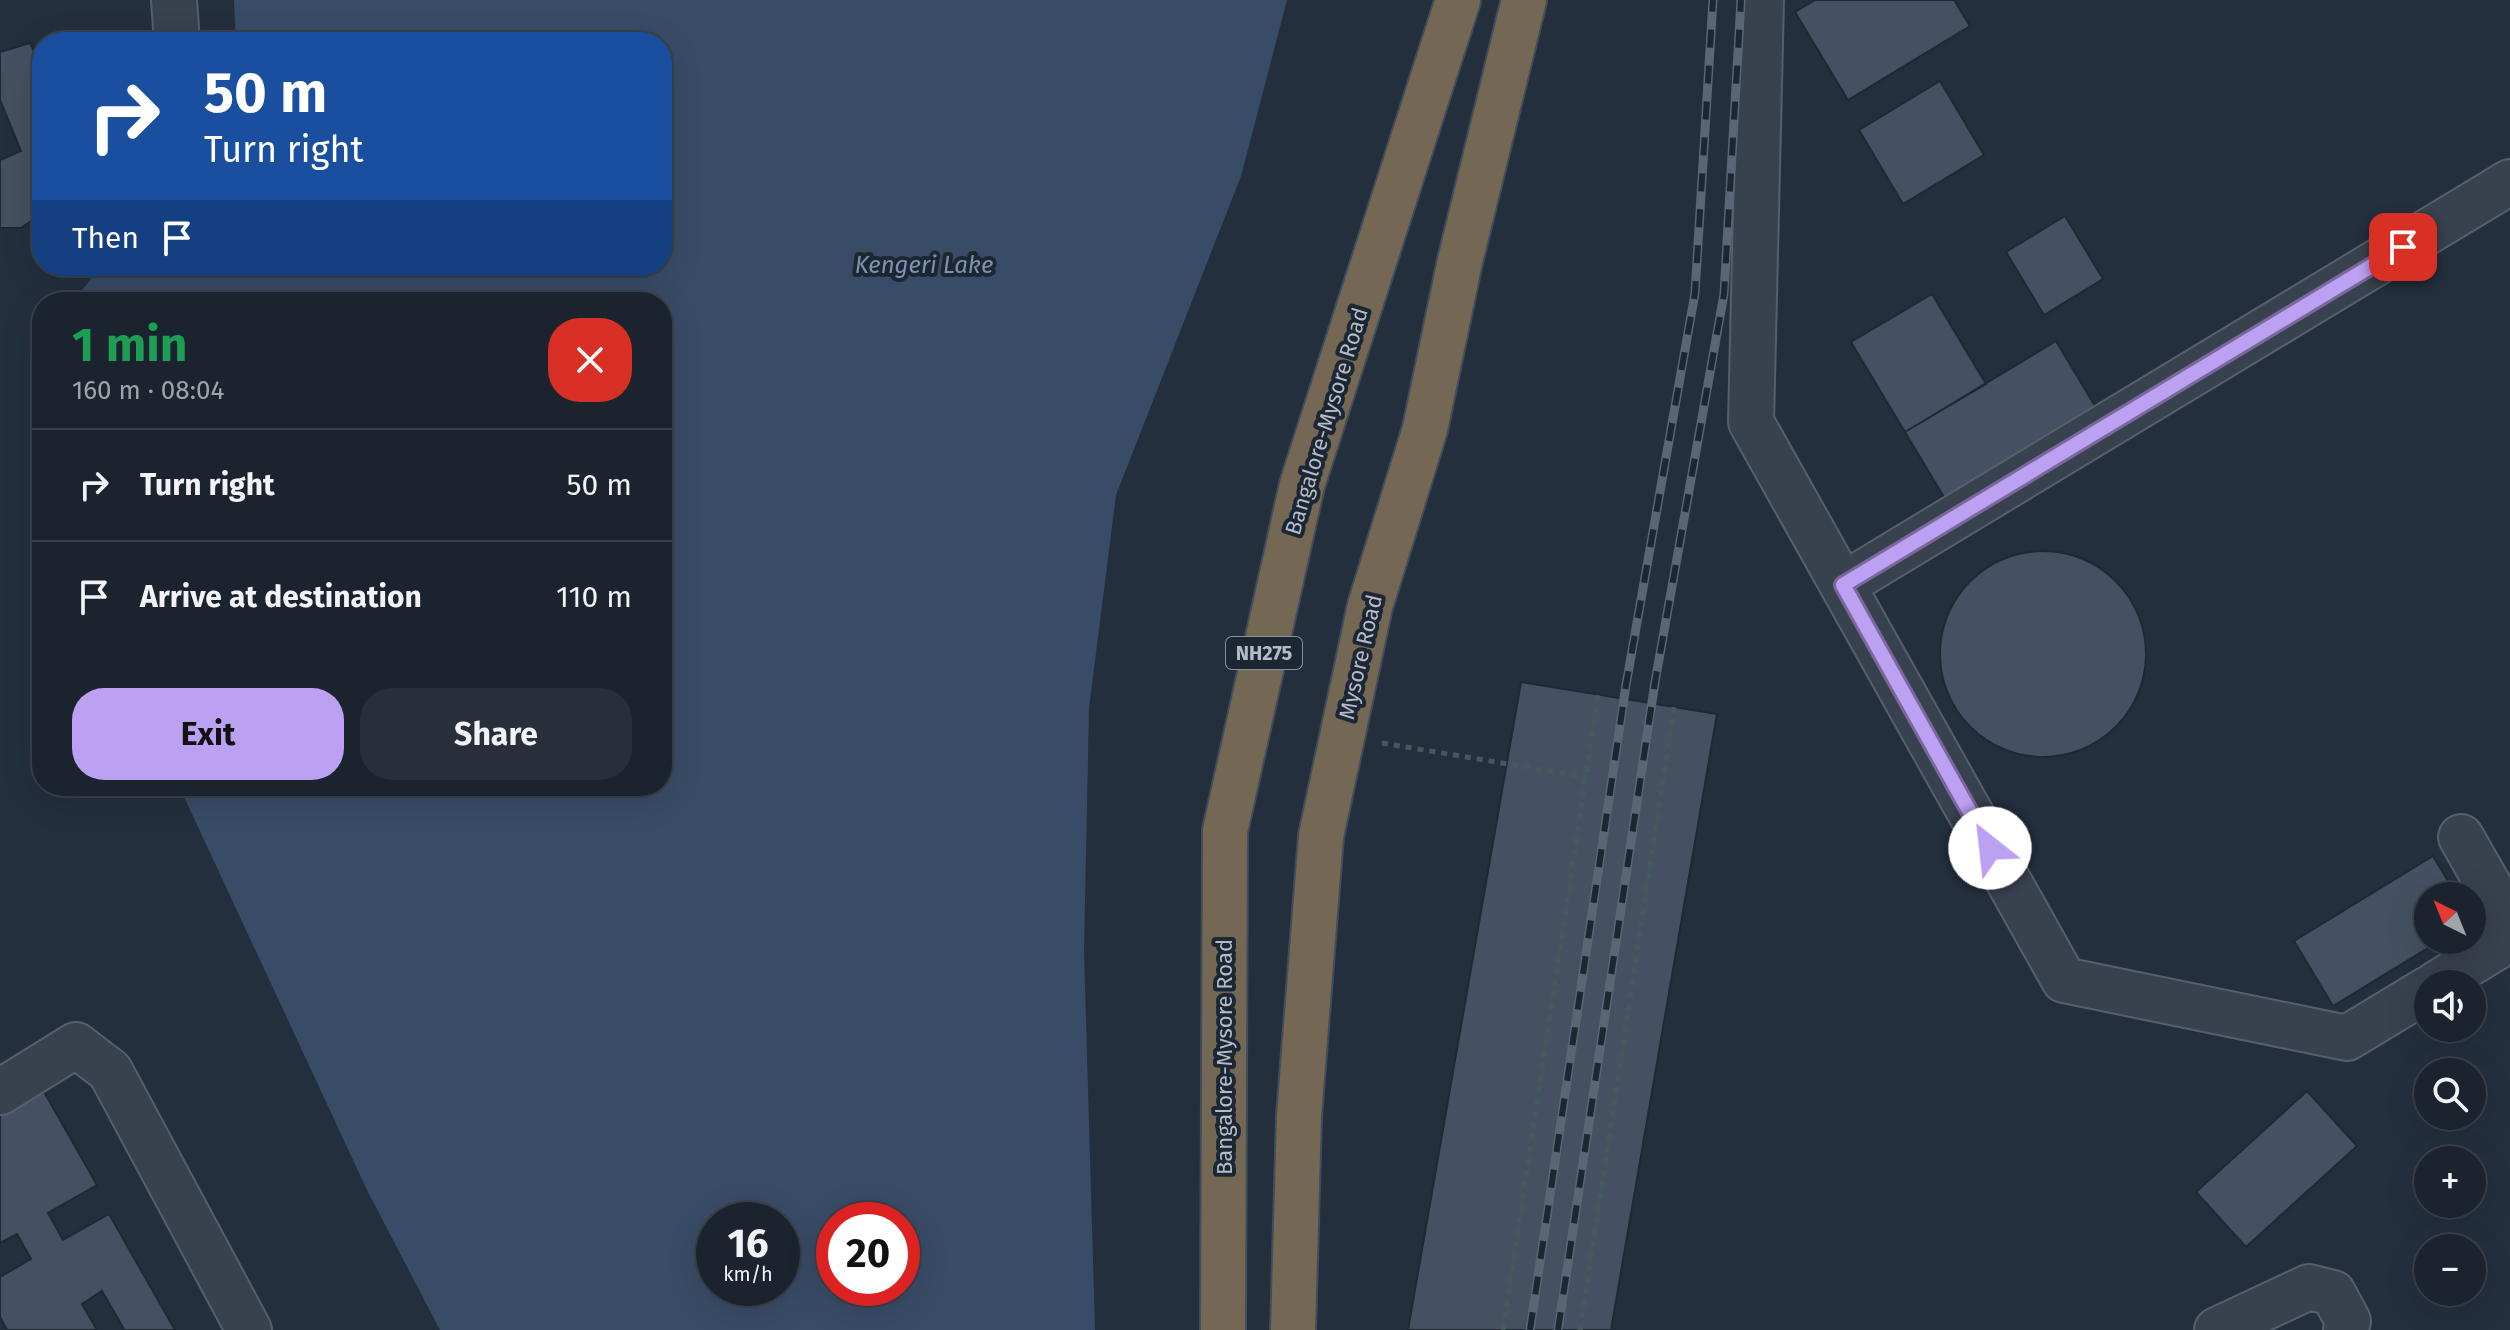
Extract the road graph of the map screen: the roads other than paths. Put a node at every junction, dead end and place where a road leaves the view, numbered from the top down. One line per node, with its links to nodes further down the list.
1 (174, 0): 5 (street)
2 (1458, 0): 15 (highway, Bangalore-Mysore Road / NH275)
3 (1524, 0): 16 (highway, Mysore Road)
4 (1761, 0): 7 (street)
5 (176, 32)
6 (2510, 182): 7 (street)
7 (1843, 585): 12 (street)
8 (2461, 837): 9 (street)
9 (2510, 923)
10 (2510, 939): 11 (street)
11 (2459, 970)
12 (2414, 997)
13 (0, 1092): 14 (street)
14 (249, 1330)
15 (1223, 1330)
16 (1293, 1330)
17 (2217, 1330): 18 (street)
18 (2346, 1330)

